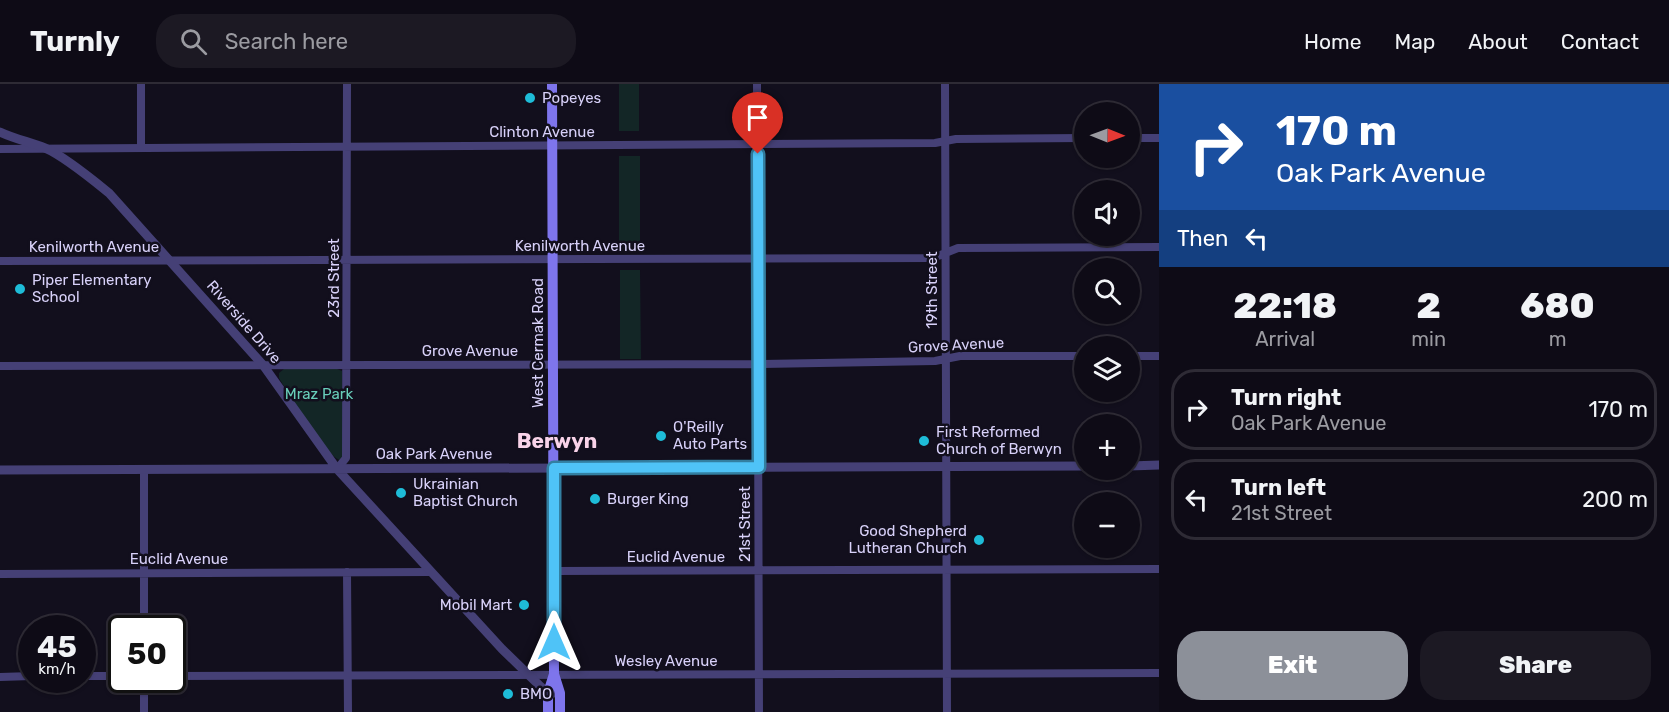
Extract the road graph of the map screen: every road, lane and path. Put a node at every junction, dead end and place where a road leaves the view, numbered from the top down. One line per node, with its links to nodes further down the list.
1 (141, 84): 14 (street)
2 (347, 84): 13 (street, 23rd Street)
3 (552, 84): 12 (main road, West Cermak Road)
4 (758, 84): 11 (street, 21st Street)
5 (945, 84): 10 (street, 19th Street)
6 (0, 132): 16 (street, Riverside Drive)
7 (1074, 138): 10 (street, Clinton Avenue)
8 (1140, 138): 9 (street)
9 (1159, 138)
10 (945, 141): 11 (street, Clinton Avenue); 18 (street, 19th Street)
11 (758, 144): 12 (street, Clinton Avenue); 19 (street, 21st Street)
12 (552, 145): 13 (street, Clinton Avenue); 21 (main road, West Cermak Road)
13 (347, 146): 14 (street, Clinton Avenue); 20 (street, 23rd Street)
14 (141, 148): 16 (street, Clinton Avenue)
15 (0, 149): 16 (street, Clinton Avenue)
16 (47, 149): 23 (street, Riverside Drive)
17 (1159, 247): 18 (street, Kenilworth Avenue)
18 (945, 253): 19 (street, Kenilworth Avenue); 27 (street, 19th Street)
19 (758, 259): 21 (street, Kenilworth Avenue); 29 (street, 21st Street)
20 (347, 260): 21 (street, Kenilworth Avenue); 23 (street, Kenilworth Avenue); 31 (street, 23rd Street)
21 (553, 260): 28 (main road, West Cermak Road)
22 (0, 261): 23 (street, Kenilworth Avenue)
23 (170, 261): 30 (street, Riverside Drive)
24 (1074, 356): 27 (street, Grove Avenue)
25 (1140, 356): 26 (street)
26 (1159, 356)
27 (946, 359): 29 (street, Grove Avenue); 34 (street, 19th Street)
28 (553, 364): 29 (street, Grove Avenue); 31 (street, Grove Avenue); 38 (main road, West Cermak Road)
29 (758, 364): 37 (street, 21st Street)
30 (263, 365): 31 (street, Grove Avenue); 32 (street, Grove Avenue); 39 (street, Riverside Drive)
31 (348, 365): 39 (street, 23rd Street)
32 (0, 366)
33 (1159, 465): 36 (street)
34 (946, 466): 35 (street, Oak Park Avenue); 37 (street, Oak Park Avenue); 44 (street, 19th Street)
35 (1074, 466)
36 (1140, 466)
37 (759, 467): 38 (street, Oak Park Avenue); 43 (street, 21st Street)
38 (554, 468): 39 (street, Oak Park Avenue); 45 (main road, West Cermak Road)
39 (337, 469): 41 (street, Oak Park Avenue); 47 (street, Riverside Drive)
40 (0, 470): 41 (street, Oak Park Avenue)
41 (144, 470): 48 (street)
42 (1159, 569): 44 (street, Euclid Avenue)
43 (759, 570): 44 (street, Euclid Avenue); 45 (street, Euclid Avenue); 55 (street, 21st Street)
44 (946, 570): 52 (street, 19th Street)
45 (554, 571): 54 (main road, West Cermak Road)
46 (347, 572): 47 (street, Euclid Avenue); 48 (street, Euclid Avenue); 56 (street)
47 (430, 572): 53 (street, Riverside Drive)
48 (144, 573): 49 (street, Euclid Avenue); 50 (street)
49 (0, 574)
50 (144, 615)
51 (1159, 672): 52 (street, Wesley Avenue)
52 (947, 673): 55 (street, Wesley Avenue); 68 (street, 19th Street)
53 (527, 674): 54 (street, Wesley Avenue); 56 (street, Wesley Avenue); 61 (street, Riverside Drive)
54 (554, 674): 55 (street, Wesley Avenue); 61 (main road, West Cermak Road); 62 (main road, West Cermak Road)
55 (759, 674): 67 (street, 21st Street)
56 (347, 675): 59 (street, Wesley Avenue); 64 (street)
57 (0, 676): 58 (street)
58 (18, 676)
59 (186, 676)
60 (144, 693): 63 (street)
61 (548, 693): 62 (street); 65 (main road, West Cermak Road)
62 (560, 693): 66 (main road, West Cermak Road)
63 (144, 712)
64 (348, 712)
65 (548, 712)
66 (560, 712)
67 (759, 712)
68 (947, 712)

